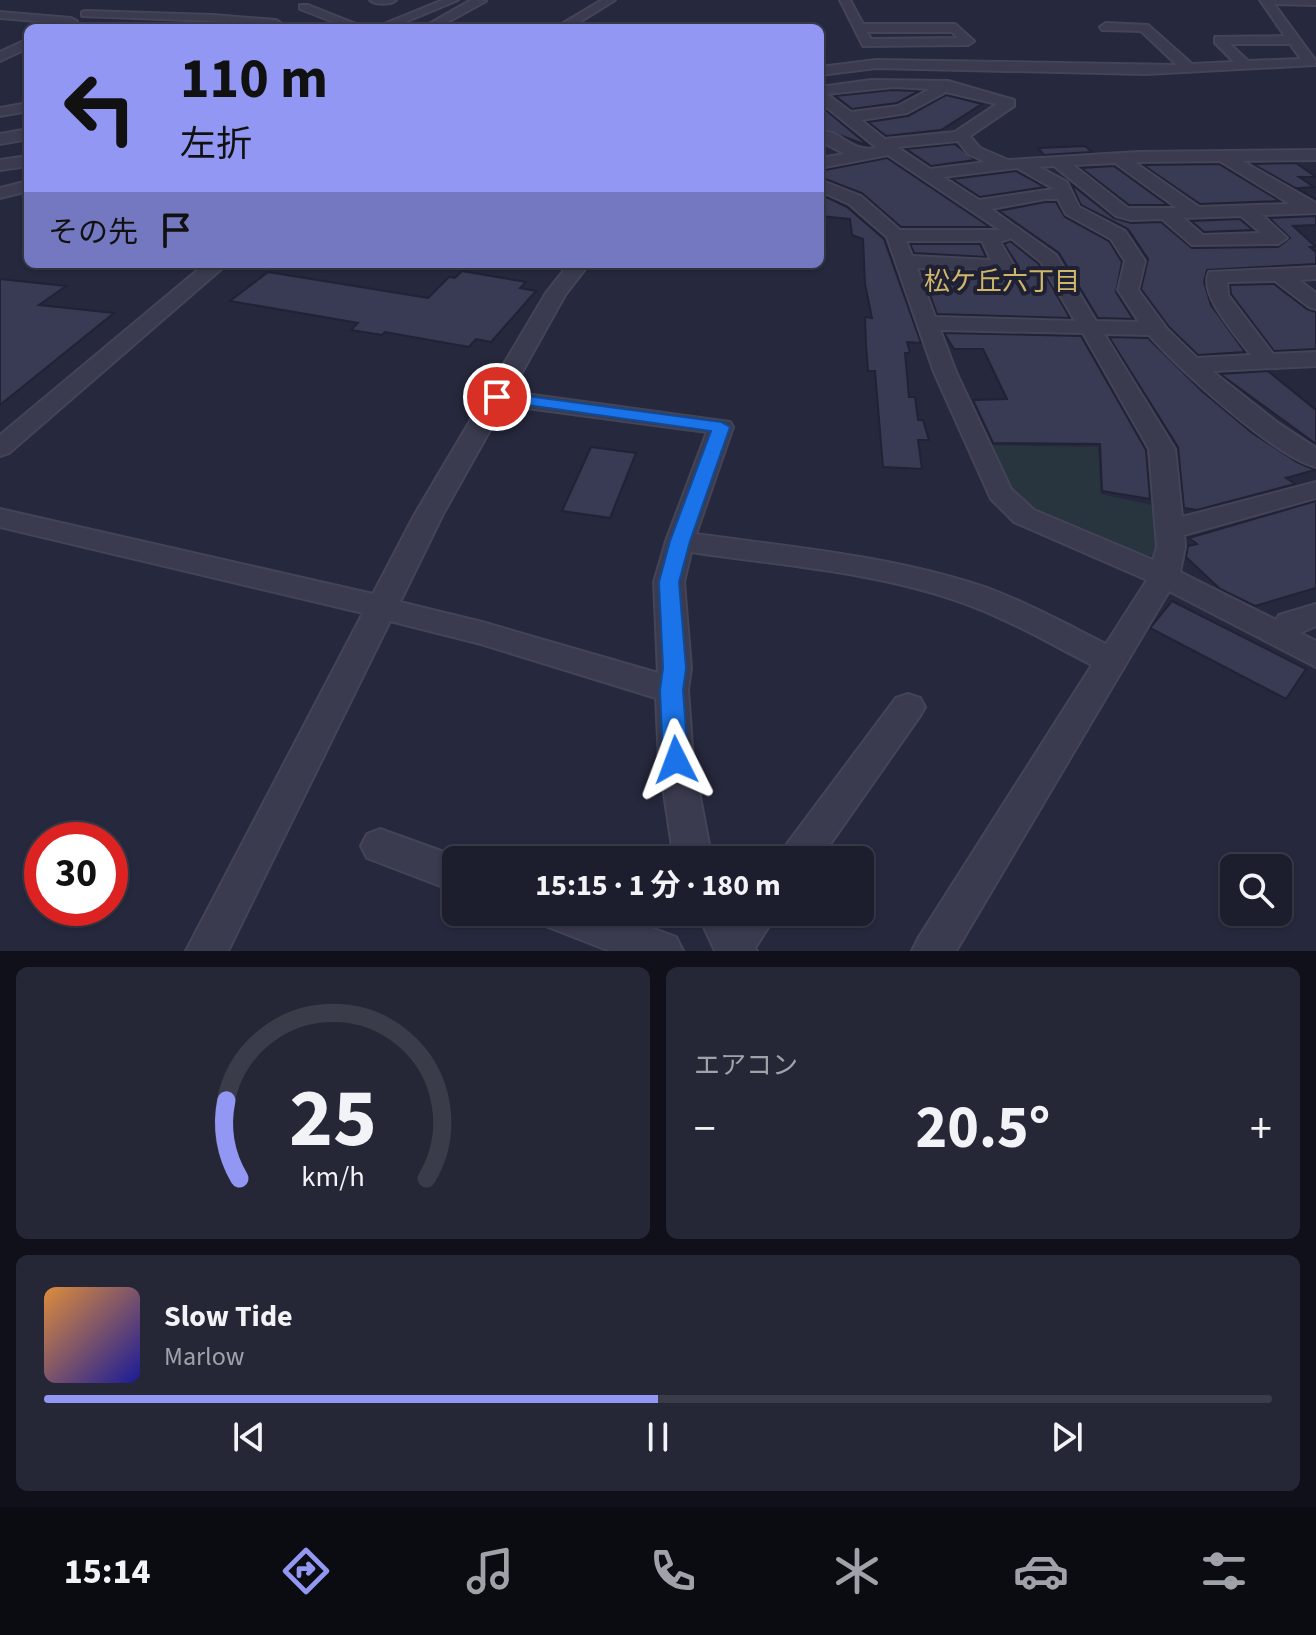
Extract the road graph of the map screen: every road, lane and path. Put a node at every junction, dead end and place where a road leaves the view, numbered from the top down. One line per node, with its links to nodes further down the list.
1 (112, 0): 13 (street)
2 (317, 0): 12 (street)
3 (375, 0): 4 (street)
4 (391, 0)
5 (453, 0): 19 (street)
6 (476, 0): 20 (street)
7 (610, 0): 21 (street)
8 (845, 0): 23 (street)
9 (1265, 0): 26 (street)
10 (1273, 0): 11 (street)
11 (1316, 1)
12 (304, 7): 16 (street); 18 (street)
13 (86, 14): 15 (street); 16 (street)
14 (0, 15): 15 (street)
15 (71, 21): 17 (street)
16 (280, 21)
17 (65, 24)
18 (349, 24)
19 (391, 24)
20 (436, 24)
21 (568, 24)
22 (1106, 27): 33 (street)
23 (859, 28): 27 (street); 27 (street)
24 (24, 34): 25 (street)
25 (14, 35)
26 (1293, 40): 30 (street); 32 (street)
27 (867, 43): 31 (street)
28 (24, 45): 29 (street)
29 (0, 57)
30 (1312, 61): 32 (street)
31 (876, 64): 33 (street); 34 (street)
32 (1246, 66): 33 (street)
33 (1189, 68)
34 (824, 70)
35 (948, 85): 36 (street); 40 (street); 43 (street)
36 (824, 92)
37 (824, 96): 40 (street)
38 (24, 108): 39 (street)
39 (0, 112)
40 (849, 117): 45 (street)
41 (24, 135): 44 (street)
42 (824, 135): 45 (street)
43 (962, 136): 45 (street); 52 (street)
44 (0, 139)
45 (877, 149): 51 (street); 54 (street)
46 (1316, 155): 47 (street)
47 (1223, 156): 48 (street); 60 (street)
48 (1118, 158): 49 (street); 62 (street)
49 (1056, 160): 52 (street); 63 (street)
50 (24, 162): 53 (street)
51 (824, 162)
52 (1011, 163): 54 (street); 58 (street)
53 (0, 165)
54 (926, 174): 59 (street)
55 (24, 187): 57 (street)
56 (824, 187): 64 (street)
57 (0, 193)
58 (1065, 194): 59 (street); 75 (street)
59 (976, 206): 66 (street)
60 (1314, 208): 61 (street)
61 (1246, 211): 62 (street); 63 (street)
62 (1196, 213): 63 (street)
63 (1167, 214)
64 (895, 235): 65 (street); 67 (street)
65 (988, 236): 66 (street); 67 (street)
66 (1021, 236): 74 (street)
67 (907, 262): 73 (street)
68 (212, 268): 80 (street)
69 (576, 268): 79 (street)
70 (1316, 273): 71 (street)
71 (1280, 275): 72 (street); 77 (street)
72 (1316, 303)
73 (928, 323): 74 (street); 86 (street)
74 (1090, 327): 75 (street); 84 (street)
75 (1154, 329): 78 (street)
76 (1316, 359): 77 (street)
77 (1266, 361): 78 (street)
78 (1192, 365): 81 (street)
79 (497, 397): 85 (street); 87 (street)
80 (1, 446)
81 (1316, 459)
82 (1316, 490): 84 (street)
83 (0, 518): 87 (street)
84 (1170, 523): 86 (street)
85 (680, 541): 91 (street); 92 (street)
86 (1164, 576): 89 (street); 91 (street)
87 (380, 607): 92 (street); 99 (street)
88 (1316, 615): 89 (street)
89 (1282, 635): 90 (street)
90 (1316, 655)
91 (1112, 661): 101 (street)
92 (672, 690): 95 (street)
93 (908, 707): 96 (street)
94 (380, 846): 97 (street)
95 (691, 846)
96 (807, 846)
97 (442, 869)
98 (595, 926): 100 (street)
99 (207, 951)
100 (662, 951)
101 (933, 951)

